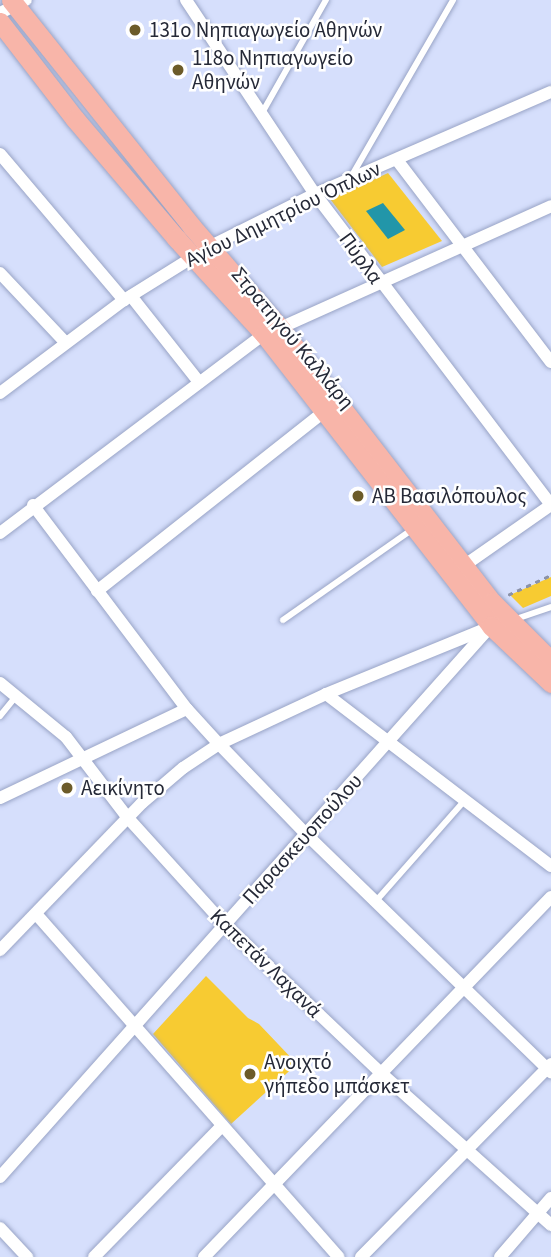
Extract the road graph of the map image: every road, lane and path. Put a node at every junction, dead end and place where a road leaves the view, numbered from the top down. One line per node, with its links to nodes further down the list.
1 (186, 0): 7 (street, Πύρλα)
2 (326, 0): 7 (lane)
3 (453, 0): 10 (lane)
4 (13, 4): 14 (main road, Στρατηγού Καλλάρη)
5 (0, 22): 14 (main road, Στρατηγού Καλλάρη)
6 (551, 92): 9 (street, Αγίου Δημητρίου Όπλων)
7 (262, 113): 11 (street, Πύρλα)
8 (0, 154): 17 (street)
9 (397, 160): 10 (street, Αγίου Δημητρίου Όπλων); 13 (street)
10 (350, 178): 11 (street, Αγίου Δημητρίου Όπλων)
11 (315, 194): 14 (street, Αγίου Δημητρίου Όπλων); 16 (street, Πύρλα)
12 (551, 206): 13 (street)
13 (461, 247): 16 (street); 20 (street)
14 (200, 251): 17 (street, Αγίου Δημητρίου Όπλων); 18 (main road, Στρατηγού Καλλάρη)
15 (0, 273): 19 (street)
16 (380, 282): 18 (street); 25 (street, Πύρλα)
17 (127, 298): 19 (street, Αγίου Δημητρίου Όπλων); 21 (street)
18 (272, 331): 21 (street); 23 (main road, Στρατηγού Καλλάρη); 28 (main road, Στρατηγού Καλλάρη)
19 (66, 343): 22 (street, Αγίου Δημητρίου Όπλων)
20 (551, 362)
21 (199, 382): 24 (street)
22 (0, 393)
23 (326, 410): 26 (main road, Στρατηγού Καλλάρη); 30 (street)
24 (33, 505): 27 (street); 30 (street)
25 (551, 505): 28 (street)
26 (414, 527): 33 (lane); 34 (main road, Στρατηγού Καλλάρη)
27 (0, 533)
28 (465, 565): 31 (main road, Στρατηγού Καλλάρη)
29 (551, 575): 31 (path)
30 (97, 591): 40 (street)
31 (492, 602): 34 (main road, Στρατηγού Καλλάρη)
32 (551, 607): 34 (lane)
33 (283, 620)
34 (500, 624): 35 (main road, Στρατηγού Καλλάρη); 37 (main road, Στρατηγού Καλλάρη); 38 (street); 42 (street, Παρασκευοπούλου)
35 (551, 661)
36 (0, 683): 39 (street, Καπετάν Λαχανά)
37 (551, 683)
38 (326, 694): 42 (street); 43 (street)
39 (16, 696): 41 (lane); 44 (street, Καπετάν Λαχανά)
40 (187, 709): 43 (street); 44 (street)
41 (0, 716)
42 (388, 742): 46 (street); 48 (street, Παρασκευοπούλου)
43 (219, 744): 47 (street); 48 (street)
44 (83, 758): 45 (street); 47 (street, Καπετάν Λαχανά)
45 (0, 798)
46 (465, 800): 49 (street); 51 (lane)
47 (128, 818): 52 (street); 53 (street, Καπετάν Λαχανά)
48 (306, 834): 51 (street); 53 (street, Παρασκευοπούλου)
49 (551, 866)
50 (551, 897): 55 (street)
51 (375, 903): 55 (street)
52 (37, 915): 54 (street); 56 (street)
53 (225, 925): 56 (street, Παρασκευοπούλου); 58 (street, Καπετάν Λαχανά)
54 (0, 950)
55 (464, 987): 57 (street); 58 (street)
56 (135, 1027): 59 (street); 61 (street, Παρασκευοπούλου)
57 (550, 1068): 60 (street)
58 (381, 1073): 60 (street, Καπετάν Λαχανά); 62 (street)
59 (222, 1126): 62 (street); 68 (street)
60 (466, 1151): 64 (street, Καπετάν Λαχανά); 71 (street)
61 (0, 1177)
62 (274, 1184): 69 (street); 70 (street)
63 (551, 1198): 64 (street)
64 (537, 1213): 65 (street, Καπετάν Λαχανά); 72 (street)
65 (551, 1225)
66 (0, 1228): 67 (street)
67 (27, 1257)
68 (94, 1257)
69 (204, 1257)
70 (338, 1257)
71 (361, 1257)
72 (500, 1257)

